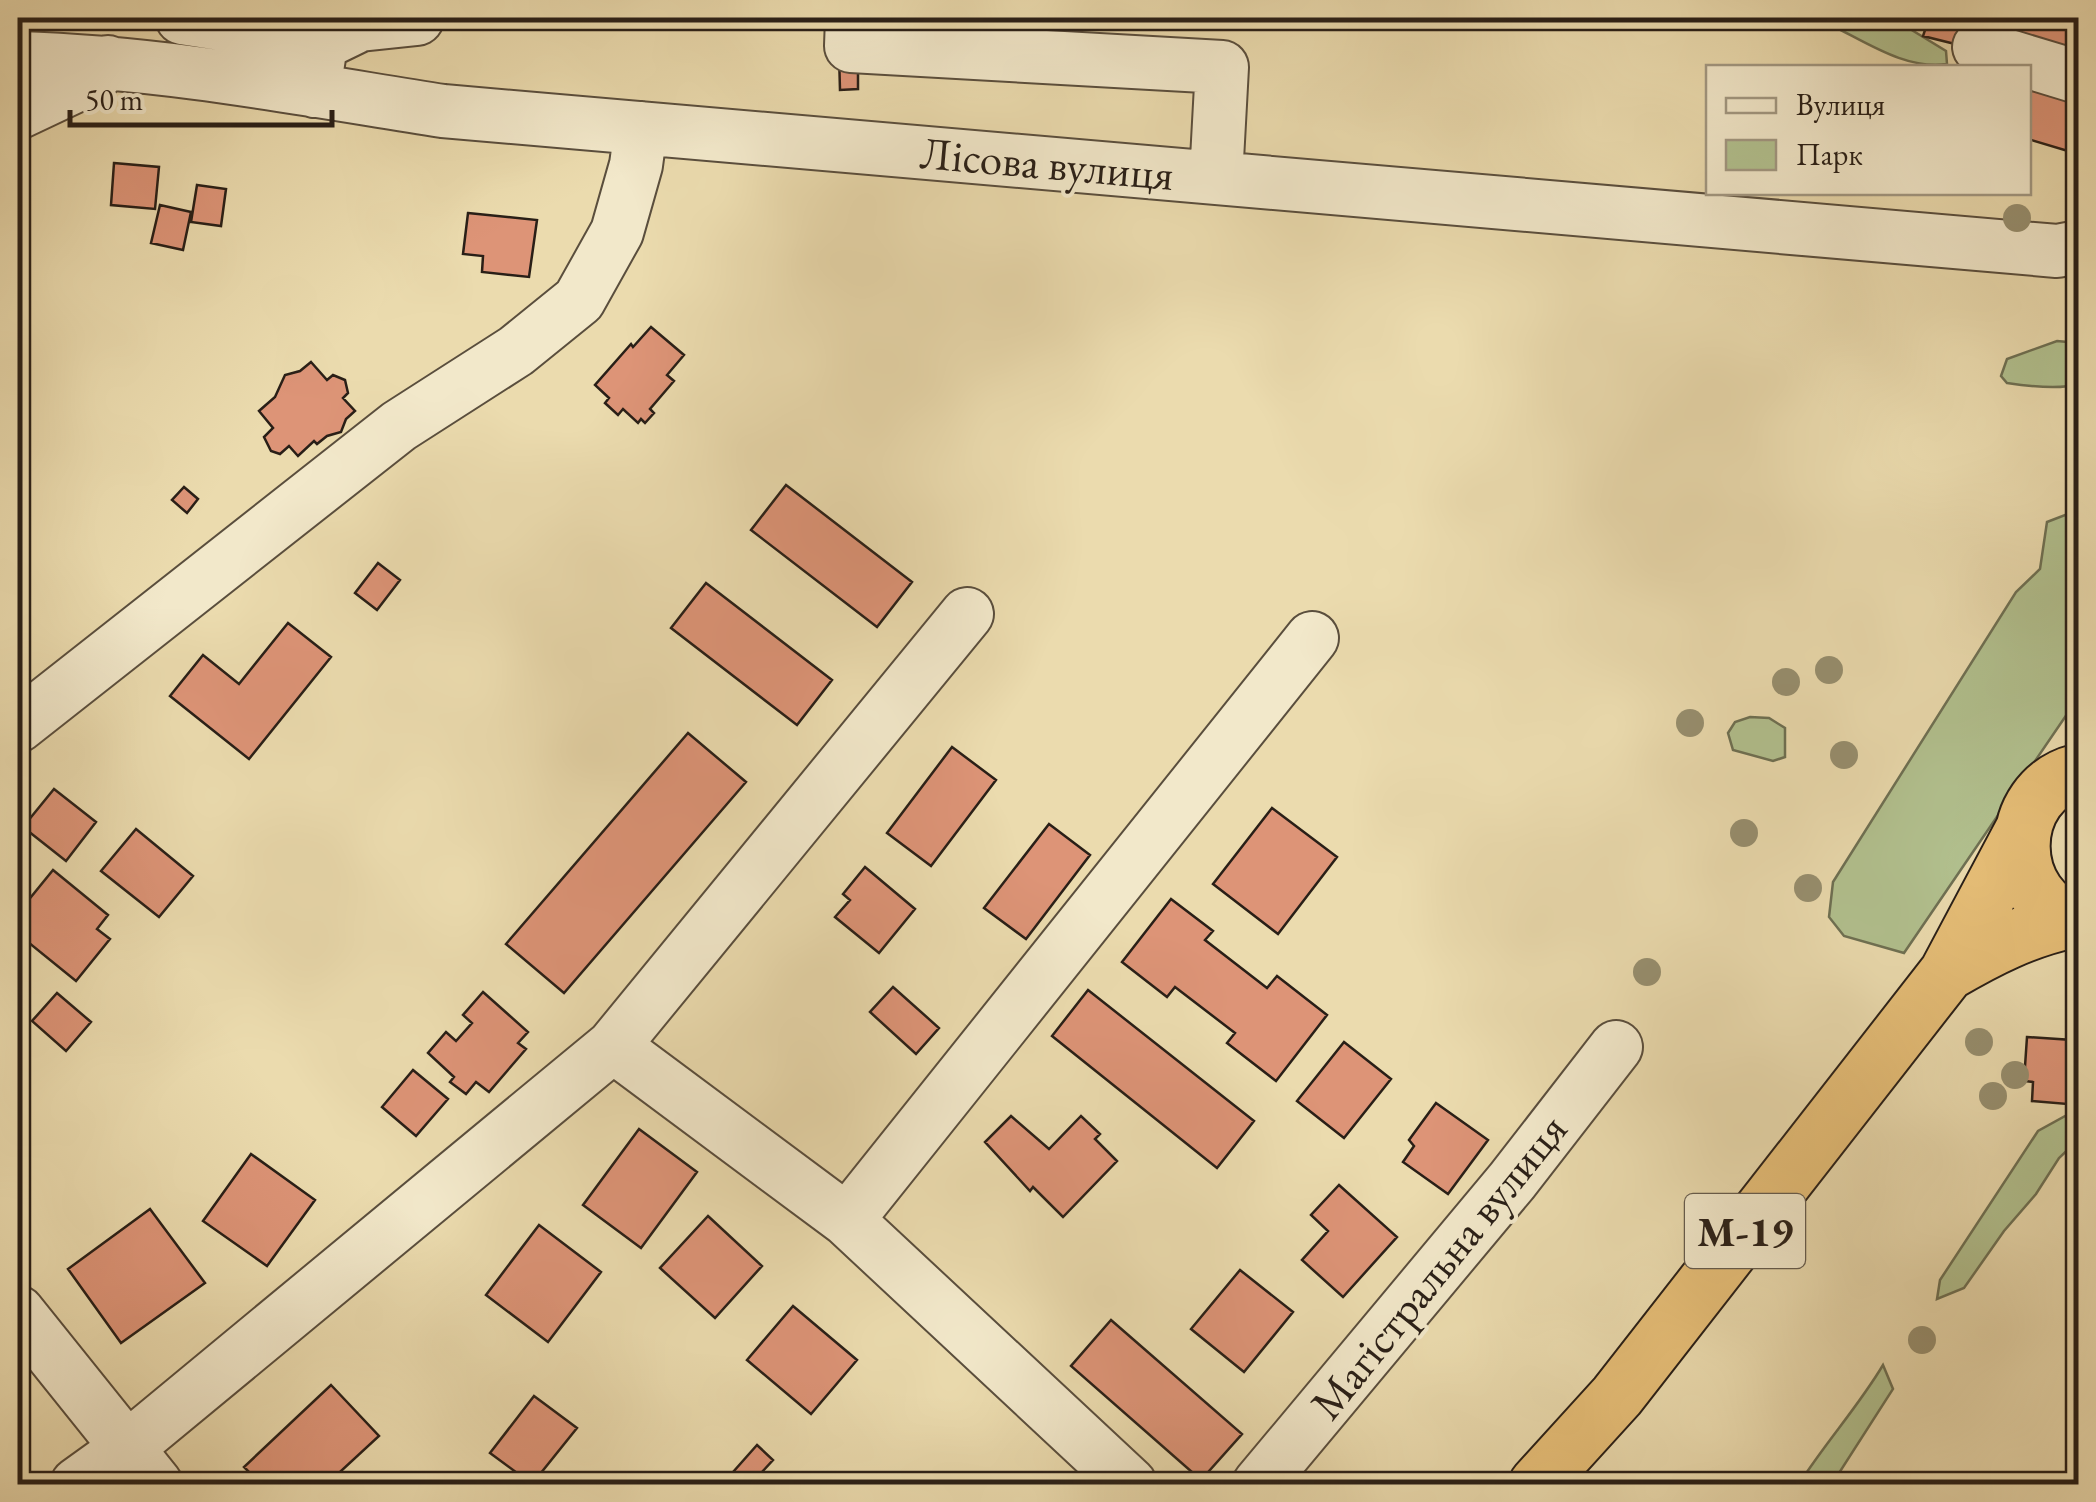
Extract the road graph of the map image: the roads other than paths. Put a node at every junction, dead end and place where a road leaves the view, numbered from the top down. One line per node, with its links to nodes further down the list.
1 (182, 18): 7 (street)
2 (852, 18): 11 (street)
3 (417, 19): 7 (street)
4 (1980, 48): 8 (street)
5 (18, 58): 6 (street, Лісова вулиця)
6 (108, 62): 7 (street, Лісова вулиця); 9 (street)
7 (317, 67): 10 (street, Лісова вулиця)
8 (2078, 77)
9 (18, 113)
10 (641, 128): 11 (street, Лісова вулиця); 15 (street)
11 (1216, 178): 12 (street, Лісова вулиця)
12 (2078, 247)
13 (966, 614): 19 (street)
14 (1312, 638): 21 (street)
15 (18, 726)
16 (2057, 785): 17 (highway, М-19); 18 (highway, М-19)
17 (2075, 921): 18 (highway, М-19)
18 (1947, 974): 27 (highway, М-19)
19 (613, 1046): 21 (street); 23 (street)
20 (1616, 1047): 26 (street, Магістральна вулиця)
21 (847, 1220): 25 (street)
22 (18, 1312): 23 (street)
23 (142, 1466): 24 (street)
24 (77, 1484)
25 (1130, 1484)
26 (1259, 1484)
27 (1538, 1484)

